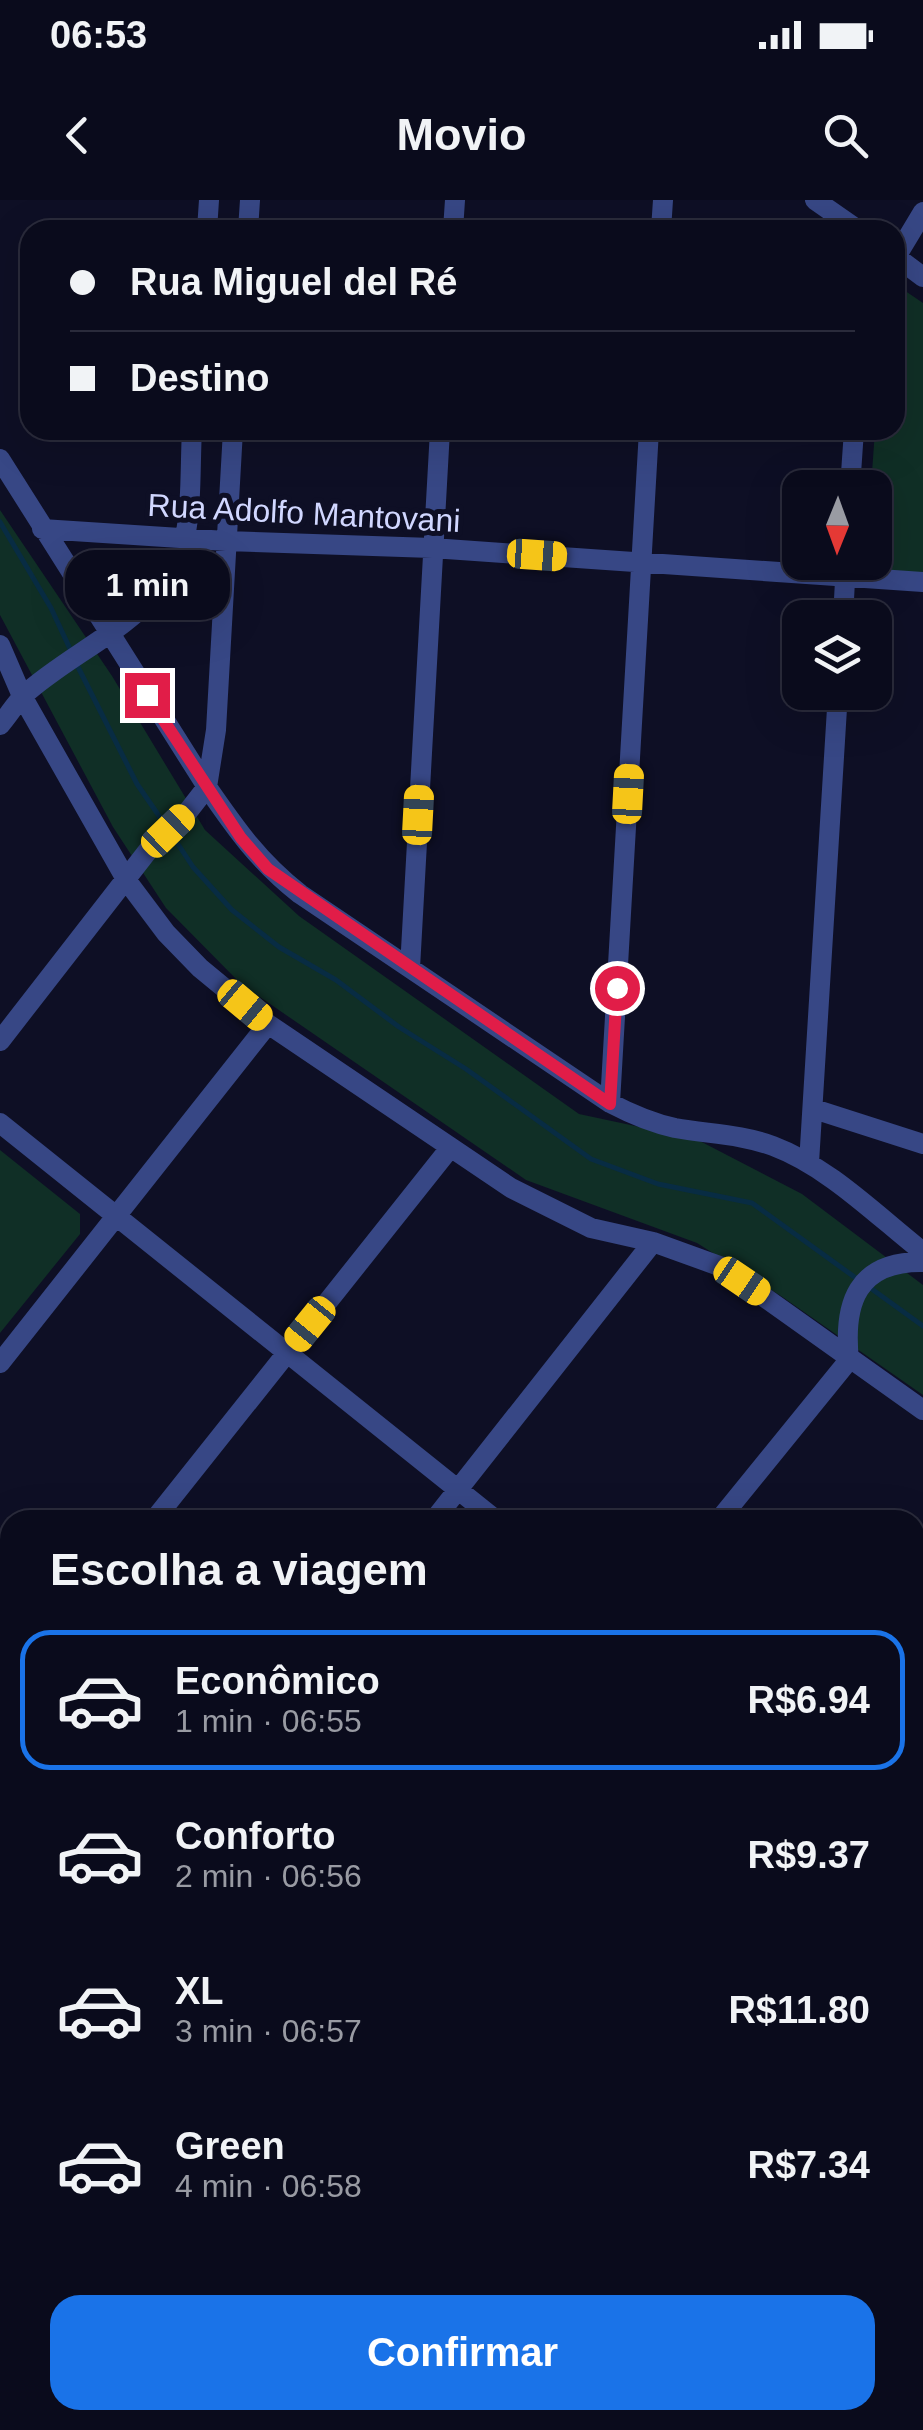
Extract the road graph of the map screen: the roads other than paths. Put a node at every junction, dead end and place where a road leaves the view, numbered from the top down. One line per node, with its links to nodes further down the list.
1 (815, 200): 3 (street)
2 (923, 212): 4 (street)
3 (844, 220)
4 (905, 240)
5 (191, 440): 13 (street)
6 (233, 440): 14 (street)
7 (439, 440): 15 (street)
8 (648, 440): 16 (street)
9 (853, 440): 11 (street)
10 (1, 458): 12 (street)
11 (851, 470)
12 (42, 530): 13 (street, Rua Adolfo Mantovani); 20 (street)
13 (184, 539): 14 (street, Rua Adolfo Mantovani); 20 (street)
14 (226, 541): 15 (street, Rua Adolfo Mantovani); 25 (street)
15 (432, 548): 16 (street, Rua Adolfo Mantovani); 27 (street)
16 (641, 563): 17 (street, Rua Adolfo Mantovani); 30 (street)
17 (782, 568)
18 (892, 577): 19 (street, Rua Adolfo Mantovani)
19 (923, 582)
20 (107, 634): 22 (street); 25 (street)
21 (0, 645): 22 (street)
22 (22, 696): 24 (street); 26 (street)
23 (837, 710): 31 (street)
24 (0, 725)
25 (207, 787): 26 (street); 27 (street)
26 (128, 881): 28 (street); 29 (street)
27 (410, 968): 30 (street)
28 (268, 1024): 34 (street); 36 (street)
29 (0, 1041)
30 (610, 1104): 35 (street)
31 (814, 1109): 33 (street); 35 (street)
32 (0, 1124): 36 (street)
33 (923, 1144)
34 (450, 1148): 37 (street); 40 (street)
35 (808, 1163): 38 (street)
36 (116, 1216): 40 (street); 42 (street)
37 (653, 1242): 41 (street); 44 (street)
38 (923, 1252)
39 (923, 1262): 41 (street)
40 (286, 1354): 44 (street); 45 (street)
41 (849, 1360): 43 (street); 48 (street)
42 (0, 1363)
43 (923, 1410)
44 (458, 1490): 46 (street); 47 (street)
45 (162, 1510)
46 (442, 1510)
47 (483, 1510)
48 (727, 1510)

